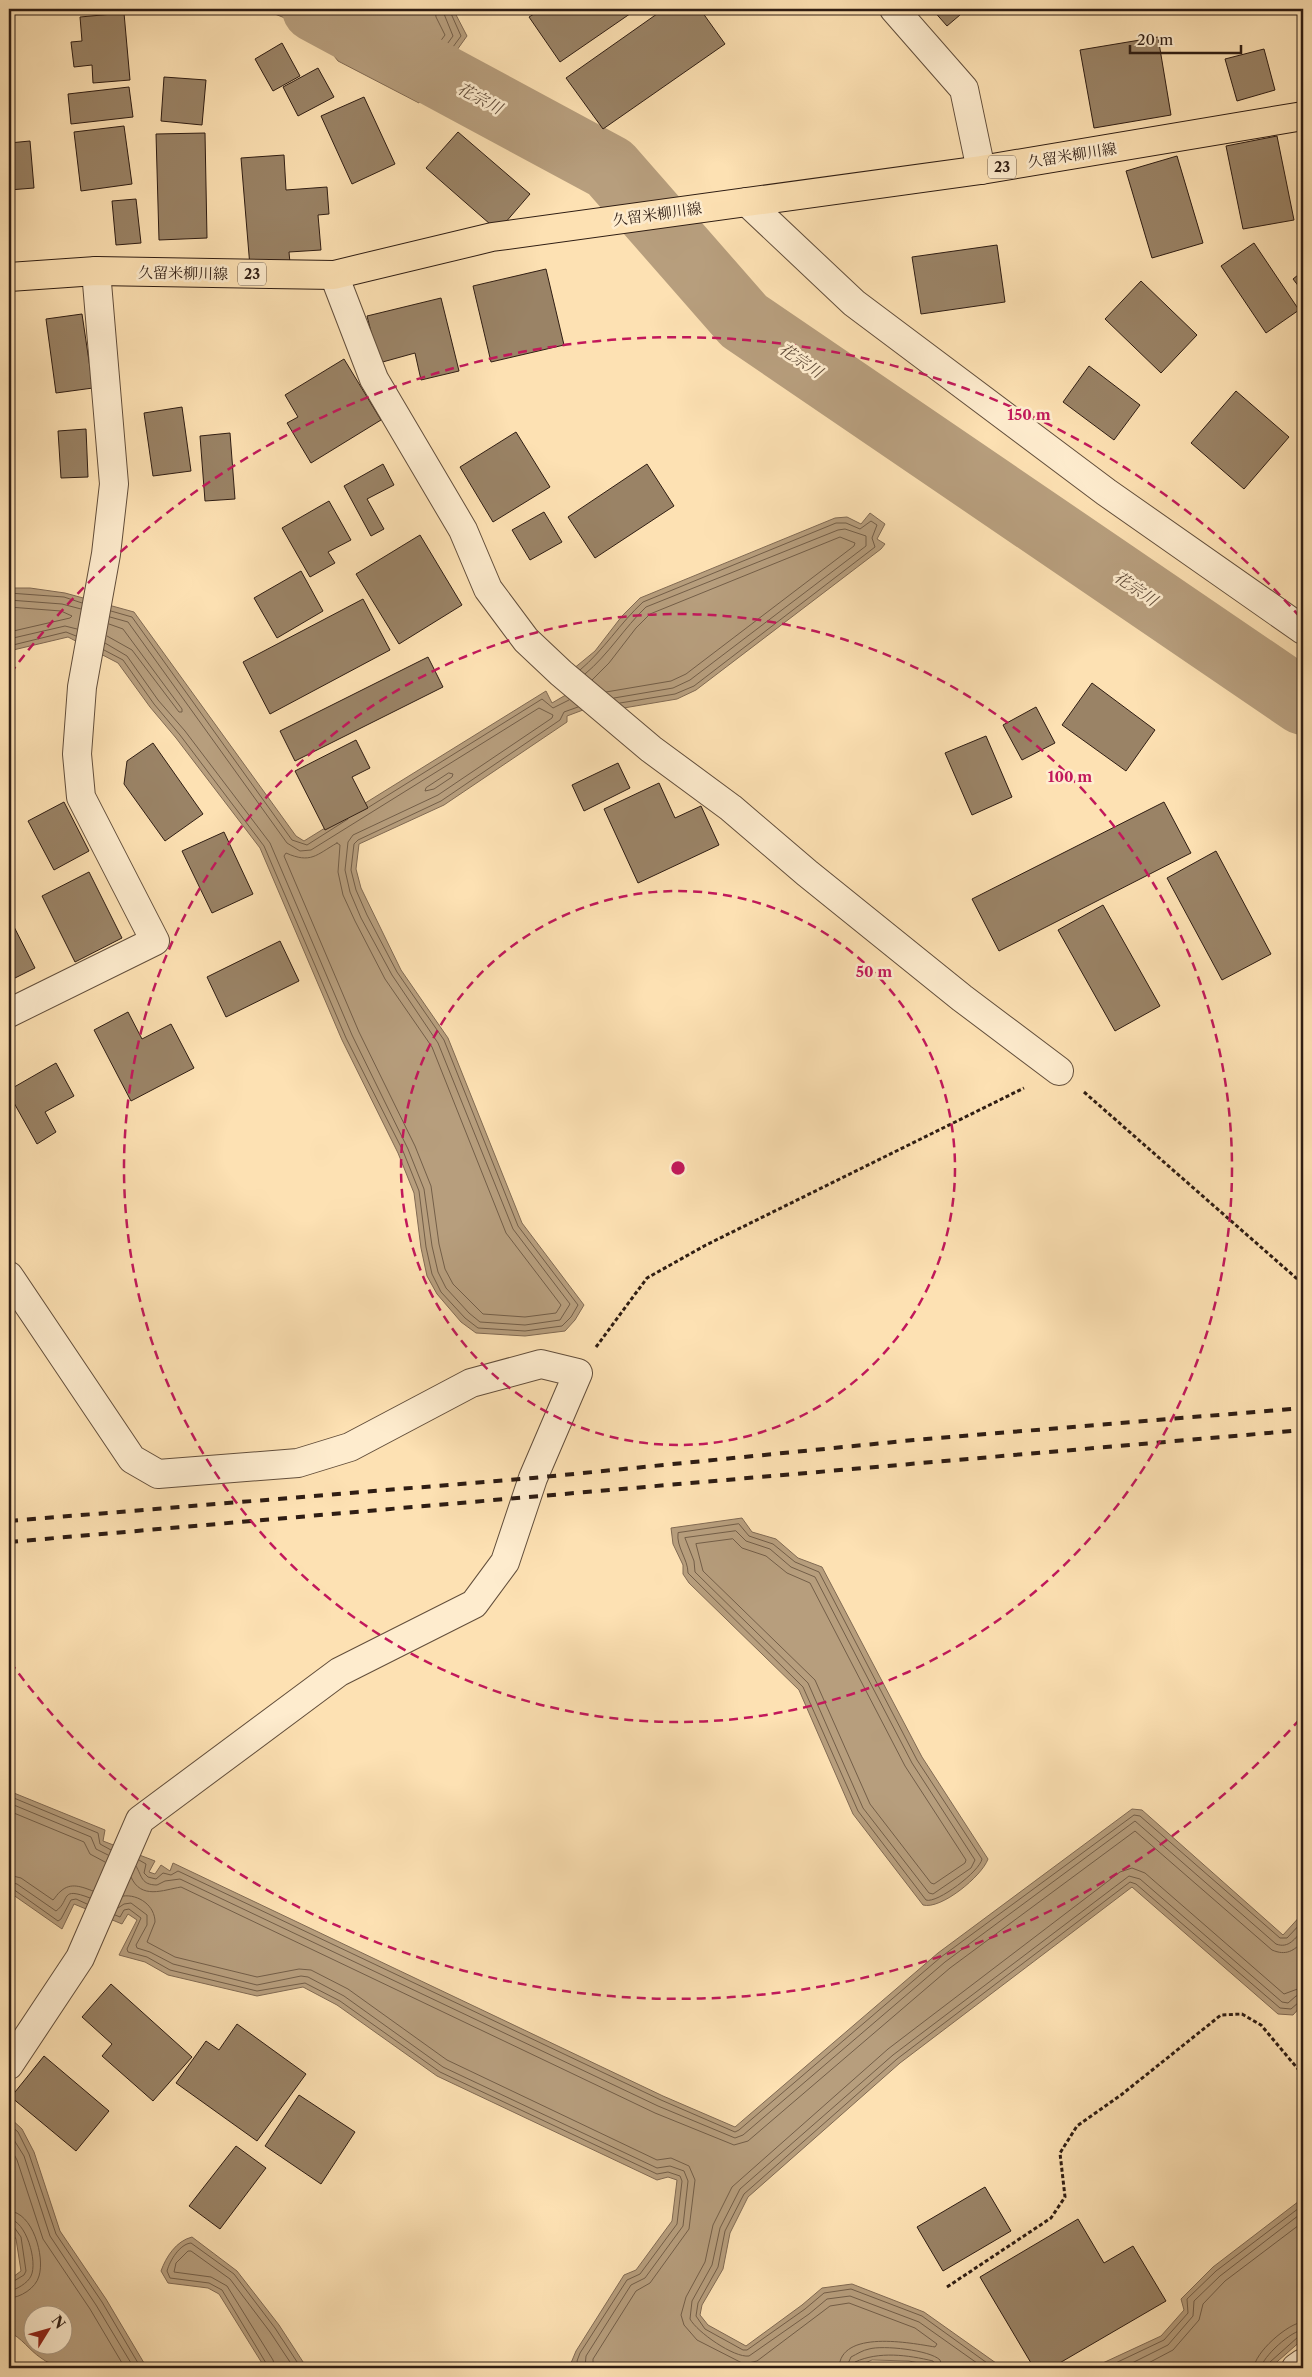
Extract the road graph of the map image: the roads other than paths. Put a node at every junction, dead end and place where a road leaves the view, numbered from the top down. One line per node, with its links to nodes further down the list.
1 (894, 9): 3 (street)
2 (1303, 116): 3 (main road, 久留米柳川線 / 23)
3 (981, 170): 4 (main road, 久留米柳川線 / 23)
4 (746, 202): 6 (main road, 久留米柳川線 / 23); 8 (street)
5 (96, 272): 6 (main road, 久留米柳川線 / 23); 7 (main road, 久留米柳川線 / 23); 9 (street)
6 (334, 275): 10 (street)
7 (9, 277)
8 (1303, 630)
9 (9, 1012)
10 (1059, 1071)
11 (9, 1276): 12 (street)
12 (9, 2065)
13 (1303, 2362): 14 (street)
14 (1296, 2368)

